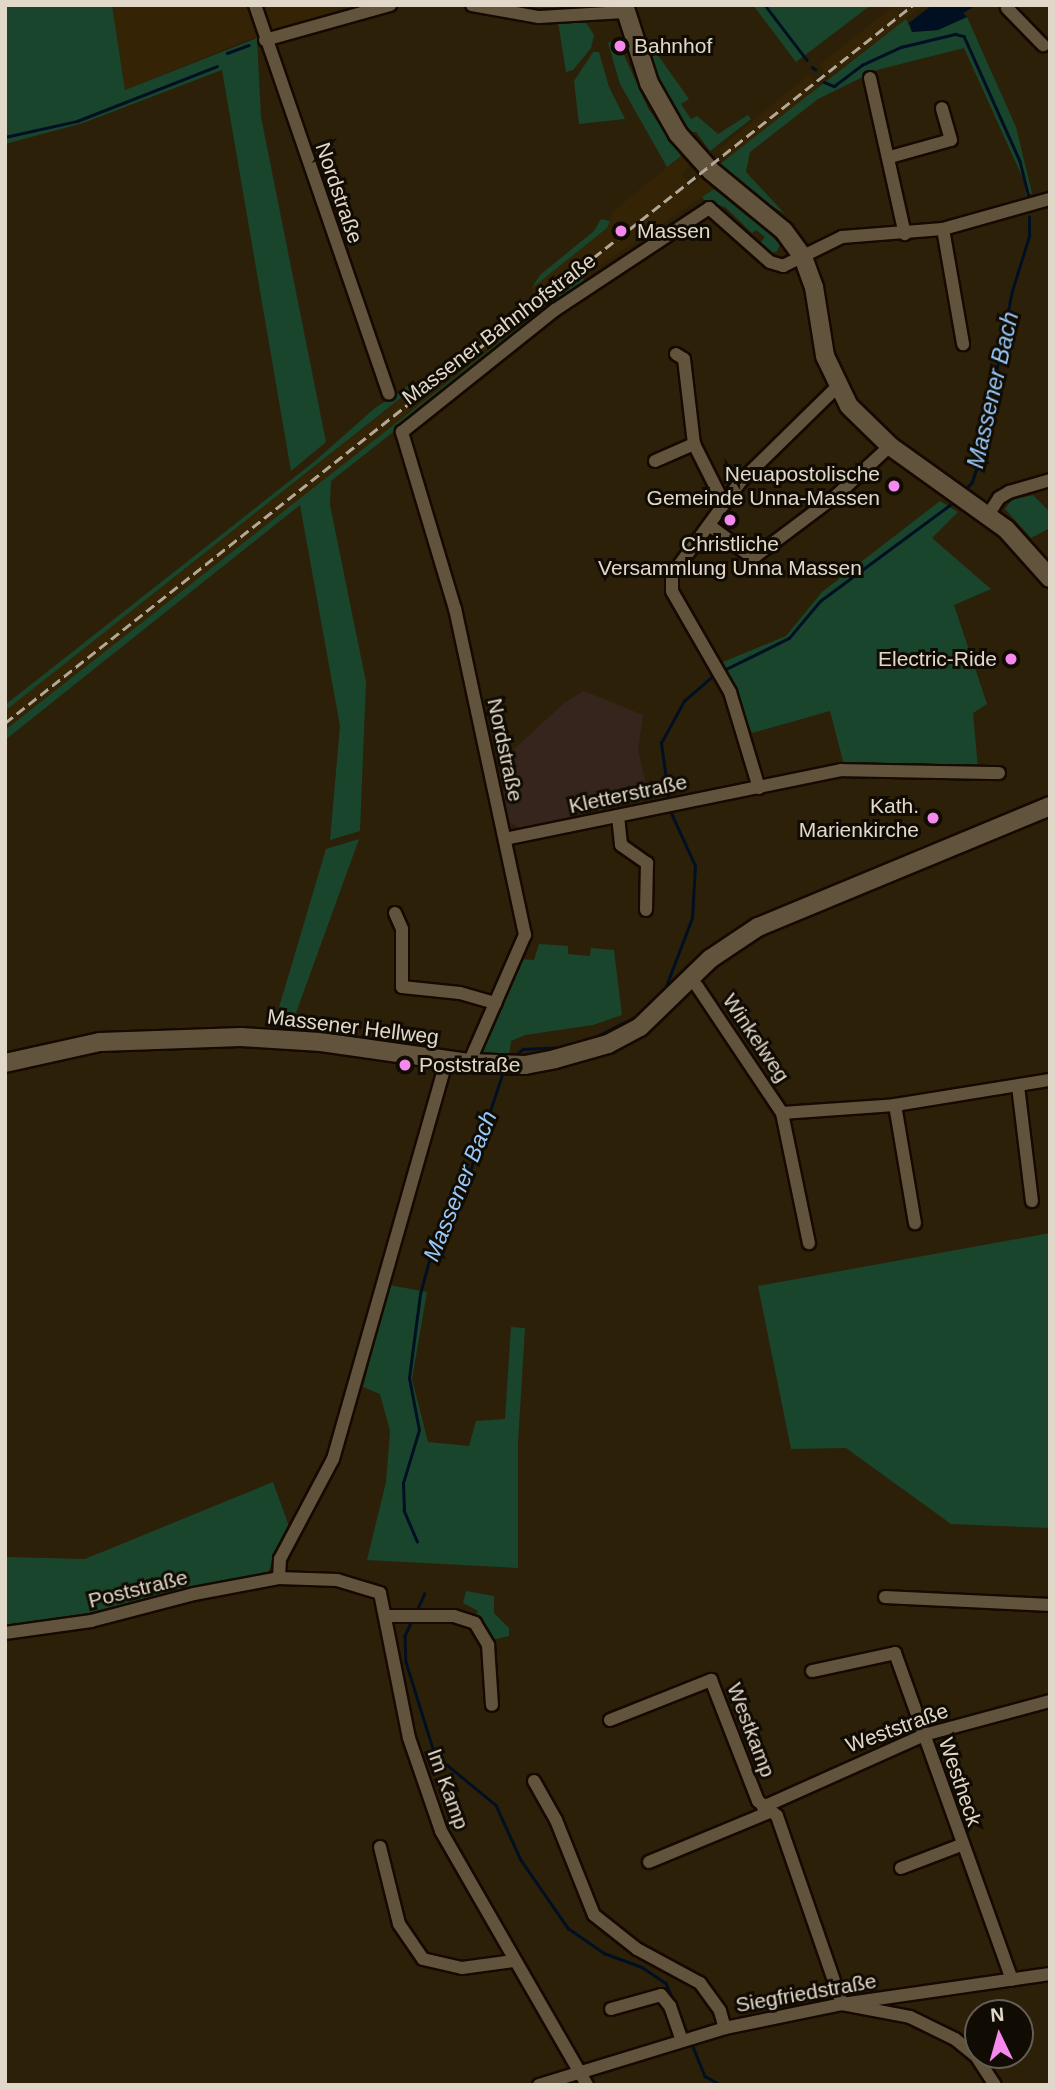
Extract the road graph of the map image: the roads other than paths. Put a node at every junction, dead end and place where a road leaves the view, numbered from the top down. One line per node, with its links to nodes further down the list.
1 (255, 5): 6 (street, Nordstraße)
2 (390, 5): 6 (street)
3 (472, 5): 5 (street)
4 (1007, 8): 7 (street)
5 (624, 9): 14 (main road)
6 (265, 40): 18 (street, Nordstraße)
7 (1047, 45)
8 (870, 78): 10 (street)
9 (942, 108): 10 (street)
10 (890, 157): 13 (street)
11 (1050, 199): 12 (street)
12 (943, 229): 13 (street); 15 (street)
13 (905, 234): 14 (street)
14 (803, 257): 17 (main road); 19 (street, Massener Bahnhofstraße)
15 (963, 344)
16 (676, 354): 20 (street)
17 (837, 387): 21 (main road); 24 (street)
18 (389, 394)
19 (402, 442): 32 (street, Nordstraße)
20 (694, 444): 22 (street); 24 (street)
21 (890, 446): 25 (main road); 26 (street)
22 (655, 461)
23 (1050, 480): 25 (street)
24 (724, 504): 26 (street)
25 (988, 515): 27 (main road)
26 (709, 524): 29 (street)
27 (1050, 578)
28 (999, 773): 29 (street, Kletterstraße)
29 (759, 788): 31 (street, Kletterstraße)
30 (1050, 806): 39 (main road, Massener Hellweg)
31 (618, 816): 32 (street, Kletterstraße); 33 (street)
32 (505, 839): 36 (street, Nordstraße)
33 (646, 910)
34 (395, 913): 36 (street)
35 (697, 986): 43 (street, Winkelweg)
36 (496, 1003): 39 (street, Nordstraße)
37 (446, 1061): 38 (main road, Massener Hellweg); 39 (main road, Massener Hellweg); 47 (street)
38 (5, 1063)
39 (469, 1063)
40 (1050, 1080): 41 (street, Winkelweg)
41 (1018, 1086): 42 (street, Winkelweg); 44 (street)
42 (895, 1105): 43 (street, Winkelweg); 45 (street)
43 (782, 1113): 46 (street, Winkelweg)
44 (1032, 1201)
45 (915, 1223)
46 (809, 1243)
47 (279, 1578): 48 (street, Poststraße); 52 (street, Poststraße)
48 (377, 1591): 51 (street, Im Kamp)
49 (885, 1597): 50 (street)
50 (1050, 1605)
51 (387, 1616): 55 (street); 64 (street, Im Kamp)
52 (5, 1633)
53 (812, 1671): 57 (street, Westheck)
54 (1050, 1701): 57 (street, Weststraße)
55 (492, 1705)
56 (610, 1720): 59 (street, Westkamp)
57 (924, 1735): 59 (street, Weststraße); 60 (street, Westheck)
58 (534, 1781): 69 (street, Siegfriedstraße)
59 (767, 1809): 62 (street); 67 (street, Westkamp)
60 (961, 1845): 63 (street, Westheck); 66 (street, Westheck)
61 (380, 1847): 64 (street)
62 (649, 1862)
63 (901, 1868)
64 (514, 1961): 71 (street, Im Kamp)
65 (1050, 1974): 66 (street, Siegfriedstraße)
66 (1012, 1980): 67 (street, Siegfriedstraße)
67 (842, 2004): 69 (street, Siegfriedstraße); 73 (street)
68 (611, 2009): 70 (street)
69 (725, 2028): 70 (street)
70 (688, 2039): 71 (street)
71 (585, 2078): 72 (street)
72 (539, 2085)
73 (995, 2085)

